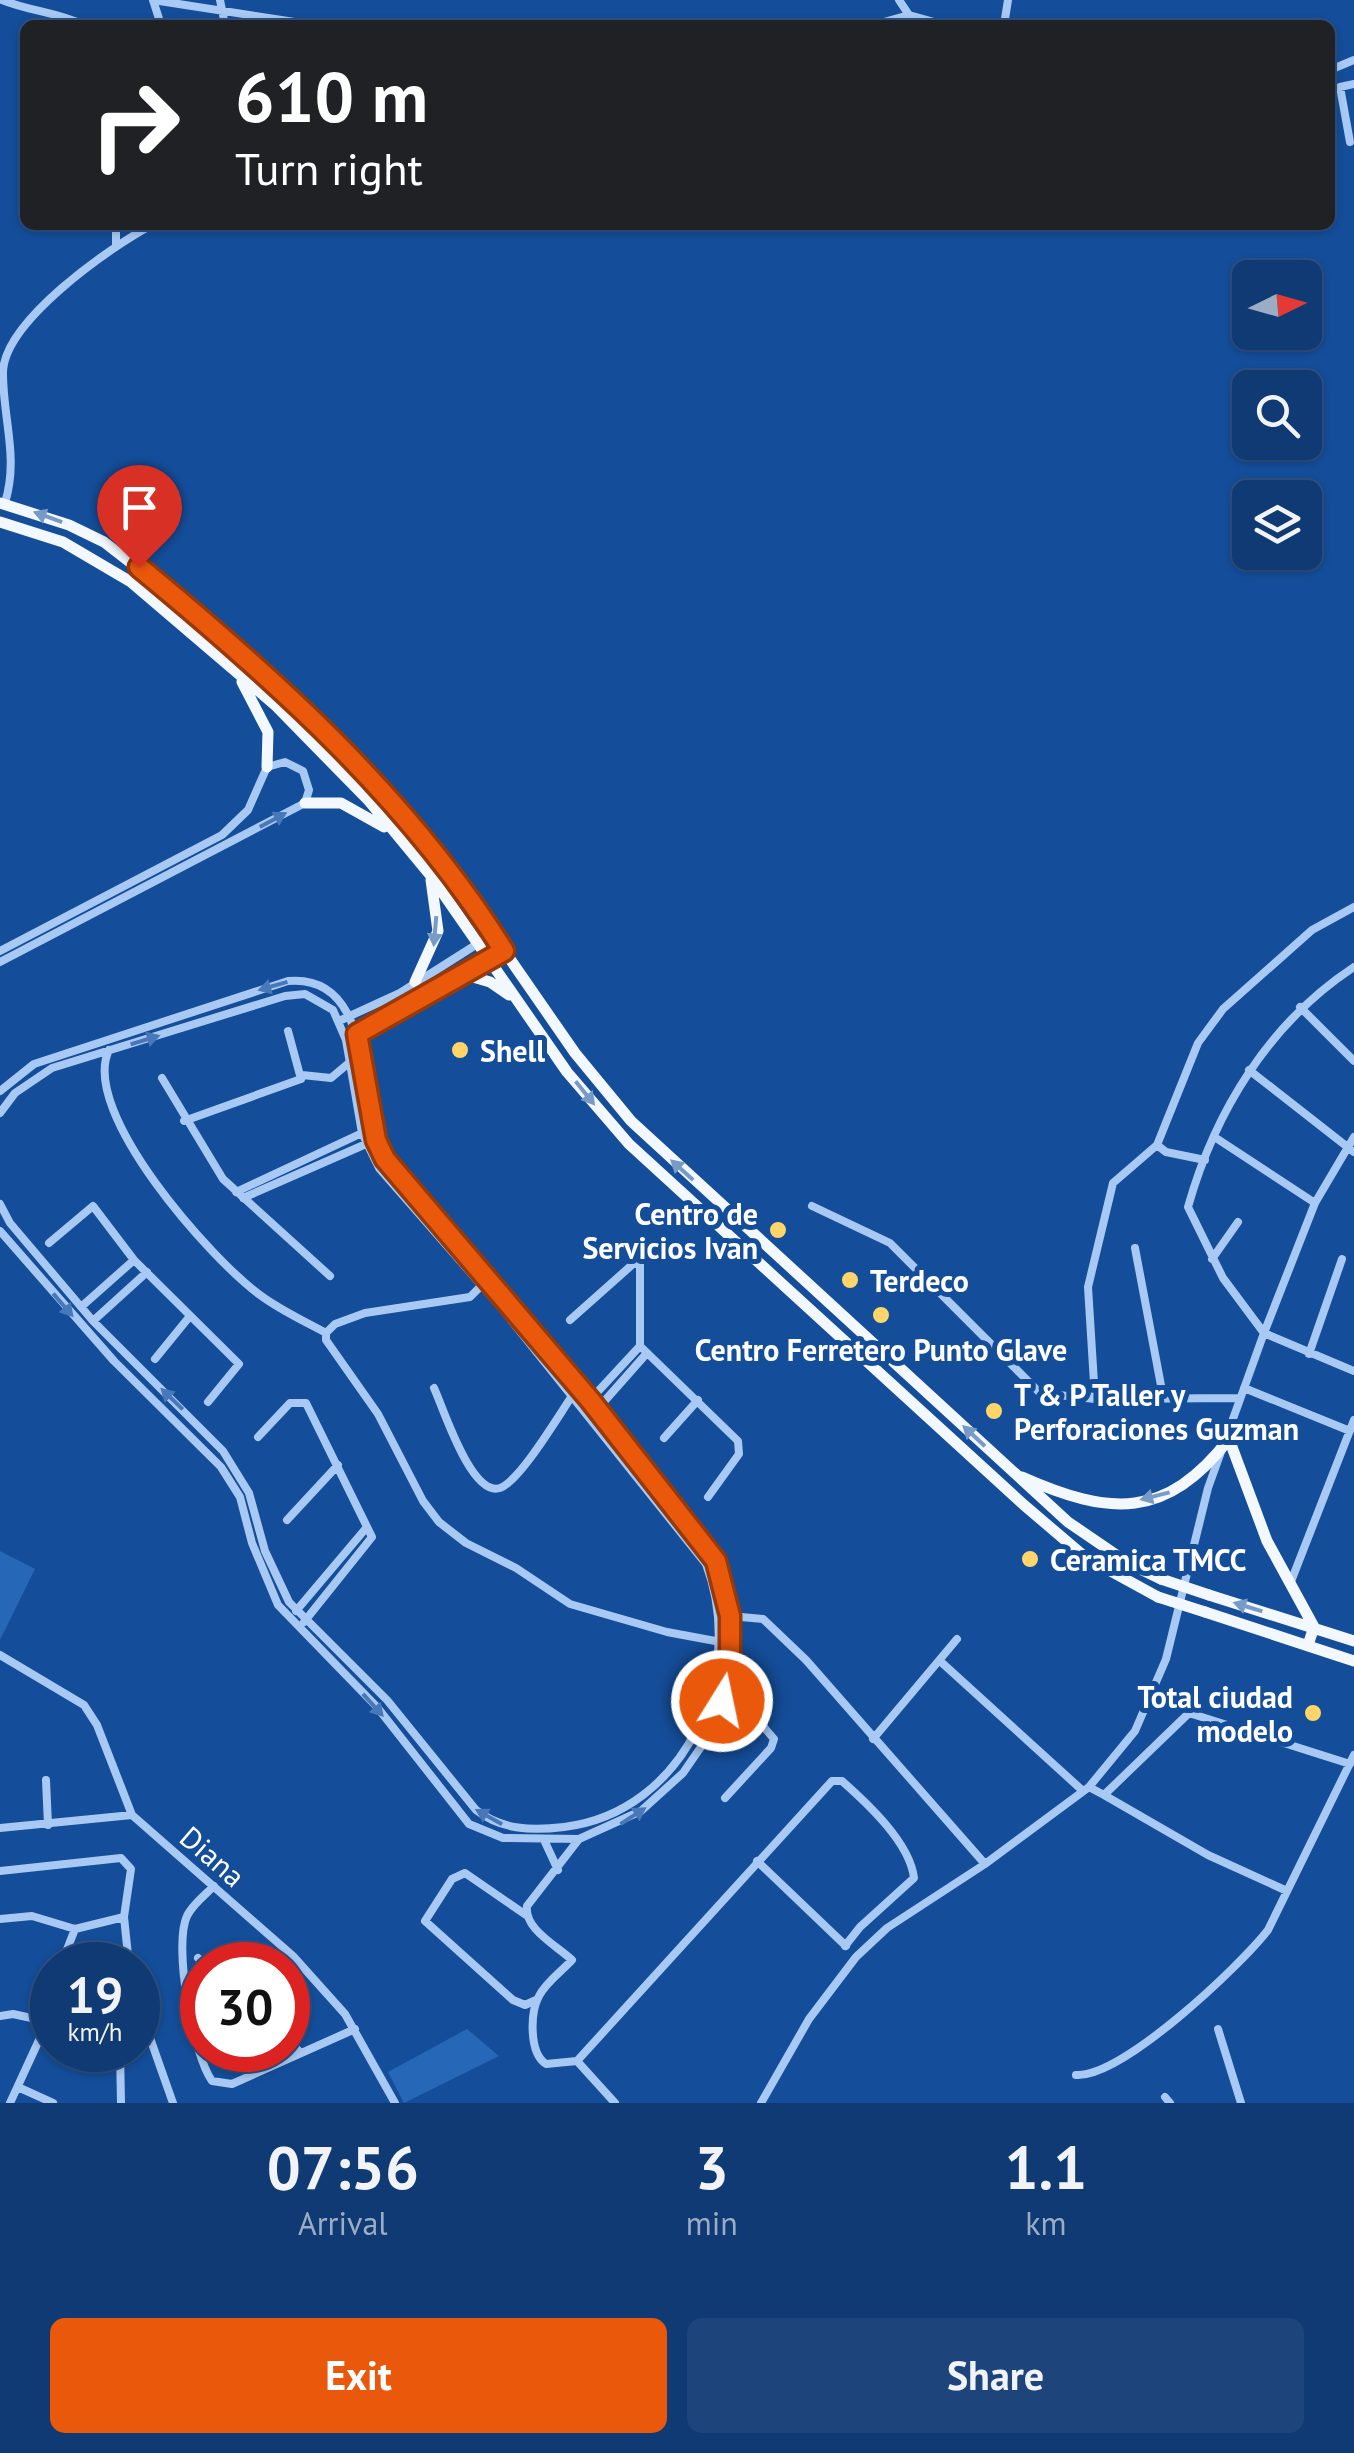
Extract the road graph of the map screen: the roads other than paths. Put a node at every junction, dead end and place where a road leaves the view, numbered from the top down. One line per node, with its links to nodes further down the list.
1 (2, 0): 7 (street)
2 (153, 0): 5 (street)
3 (220, 0): 5 (street)
4 (899, 0): 6 (street)
5 (222, 14): 8 (street); 9 (street)
6 (910, 15): 10 (street); 11 (street)
7 (74, 20)
8 (223, 20)
9 (272, 20)
10 (892, 20)
11 (928, 20)
12 (1354, 84): 13 (street)
13 (1350, 142)
14 (116, 230): 16 (street)
15 (143, 230): 16 (street)
16 (116, 246): 18 (street)
17 (0, 333): 18 (street)
18 (11, 342): 19 (street)
19 (2, 503): 27 (main road, one-way to 19)
20 (0, 522): 21 (main road)
21 (236, 674): 22 (main road); 24 (main road)
22 (266, 767): 23 (street); 29 (street)
23 (305, 802): 24 (main road); 32 (street, one-way to 23)
24 (394, 834): 25 (main road)
25 (431, 876): 28 (main road); 36 (main road, one-way to 36)
26 (1354, 907): 60 (street)
27 (493, 934): 28 (street); 30 (main road)
28 (478, 942): 31 (main road); 36 (street)
29 (0, 951)
30 (504, 951): 31 (street); 104 (main road, one-way to 30)
31 (491, 959): 35 (street); 39 (main road)
32 (0, 962)
33 (1354, 967): 34 (street)
34 (1344, 973): 37 (street); 40 (street)
35 (463, 974): 39 (main road); 41 (street)
36 (415, 982): 38 (street)
37 (1354, 982)
38 (399, 994): 41 (street); 42 (street)
39 (521, 1006): 116 (main road, one-way to 116, bridge)
40 (1300, 1007): 48 (street); 50 (street)
41 (406, 1008): 45 (street)
42 (350, 1016): 43 (street); 45 (street); 53 (street, one-way to 53)
43 (339, 1021): 46 (street); 47 (street, one-way to 43)
44 (288, 1031): 51 (street)
45 (357, 1034): 46 (street); 94 (street)
46 (346, 1040): 49 (street)
47 (109, 1050): 54 (street); 82 (street)
48 (1354, 1061)
49 (350, 1062): 51 (street); 56 (street)
50 (1250, 1070): 57 (street); 61 (street)
51 (302, 1075): 55 (street)
52 (162, 1078): 55 (street)
53 (0, 1092)
54 (0, 1113)
55 (184, 1121): 64 (street)
56 (362, 1134): 59 (street); 64 (street)
57 (1216, 1138): 63 (street); 65 (street)
58 (1354, 1138): 61 (street)
59 (366, 1144): 64 (street); 77 (street)
60 (1157, 1146): 63 (street); 93 (street)
61 (1345, 1146): 62 (street); 65 (street)
62 (1354, 1152)
63 (1205, 1160): 72 (street)
64 (240, 1195): 76 (street)
65 (1315, 1203): 83 (street)
66 (0, 1204): 78 (street)
67 (812, 1206): 93 (street)
68 (1238, 1222): 72 (street)
69 (0, 1231): 134 (street, one-way to 134)
70 (49, 1242): 74 (street)
71 (1135, 1248): 91 (street)
72 (1212, 1258): 83 (street)
73 (1342, 1259): 85 (street)
74 (134, 1260): 75 (street); 78 (street)
75 (147, 1272): 79 (street); 81 (street)
76 (330, 1276)
77 (481, 1286): 82 (street); 90 (street)
78 (81, 1306): 81 (street)
79 (190, 1316): 86 (street); 96 (street)
80 (570, 1320): 84 (street)
81 (93, 1321): 109 (street, one-way to 81)
82 (326, 1333): 115 (street)
83 (1264, 1334): 85 (street); 89 (street)
84 (643, 1349): 94 (street); 95 (street); 97 (street)
85 (1309, 1354): 87 (street)
86 (155, 1360)
87 (1354, 1371)
88 (434, 1388): 90 (street)
89 (1244, 1388): 92 (street); 99 (street)
90 (572, 1396): 97 (street)
91 (1163, 1396): 92 (street); 93 (street)
92 (1240, 1398): 102 (street)
93 (1094, 1399)
94 (590, 1400): 97 (street)
95 (698, 1400): 101 (street); 105 (street)
96 (208, 1402)
97 (593, 1414): 110 (street); 115 (street)
98 (1354, 1420): 99 (street)
99 (1350, 1431): 108 (street)
100 (258, 1436): 103 (street)
101 (664, 1438)
102 (1229, 1439): 104 (main road, one-way to 104); 108 (main road); 127 (street)
103 (338, 1465): 106 (street); 107 (street)
104 (1012, 1472): 112 (main road, one-way to 104, bridge)
105 (708, 1497)
106 (287, 1520)
107 (367, 1528): 109 (street); 111 (street)
108 (1290, 1584): 112 (main road)
109 (296, 1611): 111 (street)
110 (730, 1616): 115 (street); 124 (street)
111 (304, 1622): 115 (street, one-way to 111)
112 (1314, 1627): 114 (main road); 116 (main road)
113 (957, 1639): 118 (street)
114 (1354, 1641)
115 (726, 1643): 121 (street)
116 (1308, 1645): 119 (main road)
117 (3, 1657): 120 (street); 130 (street, Diana)
118 (940, 1661): 124 (street); 127 (street)
119 (1354, 1661)
120 (0, 1668)
121 (727, 1684): 122 (street); 123 (street)
122 (719, 1708): 123 (street); 133 (street, one-way to 122)
123 (754, 1716): 129 (street)
124 (873, 1739): 136 (street)
125 (1352, 1759): 128 (street); 140 (street)
126 (46, 1780): 131 (street)
127 (1086, 1789): 128 (street); 136 (street)
128 (1104, 1795): 140 (street)
129 (725, 1798)
130 (132, 1816): 131 (street); 139 (street, Diana)
131 (48, 1824): 132 (street)
132 (0, 1828)
133 (579, 1839): 134 (street); 137 (street)
134 (546, 1842): 137 (street)
135 (757, 1862): 148 (street); 148 (street); 157 (street)
136 (985, 1864): 149 (street)
137 (558, 1870): 141 (street)
138 (0, 1871): 142 (street)
139 (214, 1886): 147 (street); 153 (street, Diana)
140 (1287, 1890): 162 (street)
141 (526, 1914): 150 (street); 150 (street)
142 (124, 1917): 144 (street); 146 (street)
143 (0, 1919): 144 (street)
144 (75, 1929): 145 (street)
145 (70, 1942)
146 (127, 1942)
147 (185, 1942)
148 (846, 1946): 149 (street)
149 (856, 1956): 170 (street)
150 (536, 2000): 157 (street)
151 (0, 2016): 152 (street)
152 (30, 2018)
153 (355, 2028): 155 (street); 168 (street, Diana)
154 (1218, 2029): 171 (street)
155 (310, 2048)
156 (30, 2061): 163 (street)
157 (577, 2061): 169 (street)
158 (160, 2071): 167 (street)
159 (120, 2072): 166 (street)
160 (207, 2072): 161 (street)
161 (258, 2072)
162 (1076, 2075)
163 (20, 2088): 164 (street); 165 (street)
164 (10, 2103)
165 (53, 2103)
166 (121, 2103)
167 (173, 2103)
168 (395, 2103)
169 (615, 2103)
170 (762, 2103)
171 (1241, 2103)

